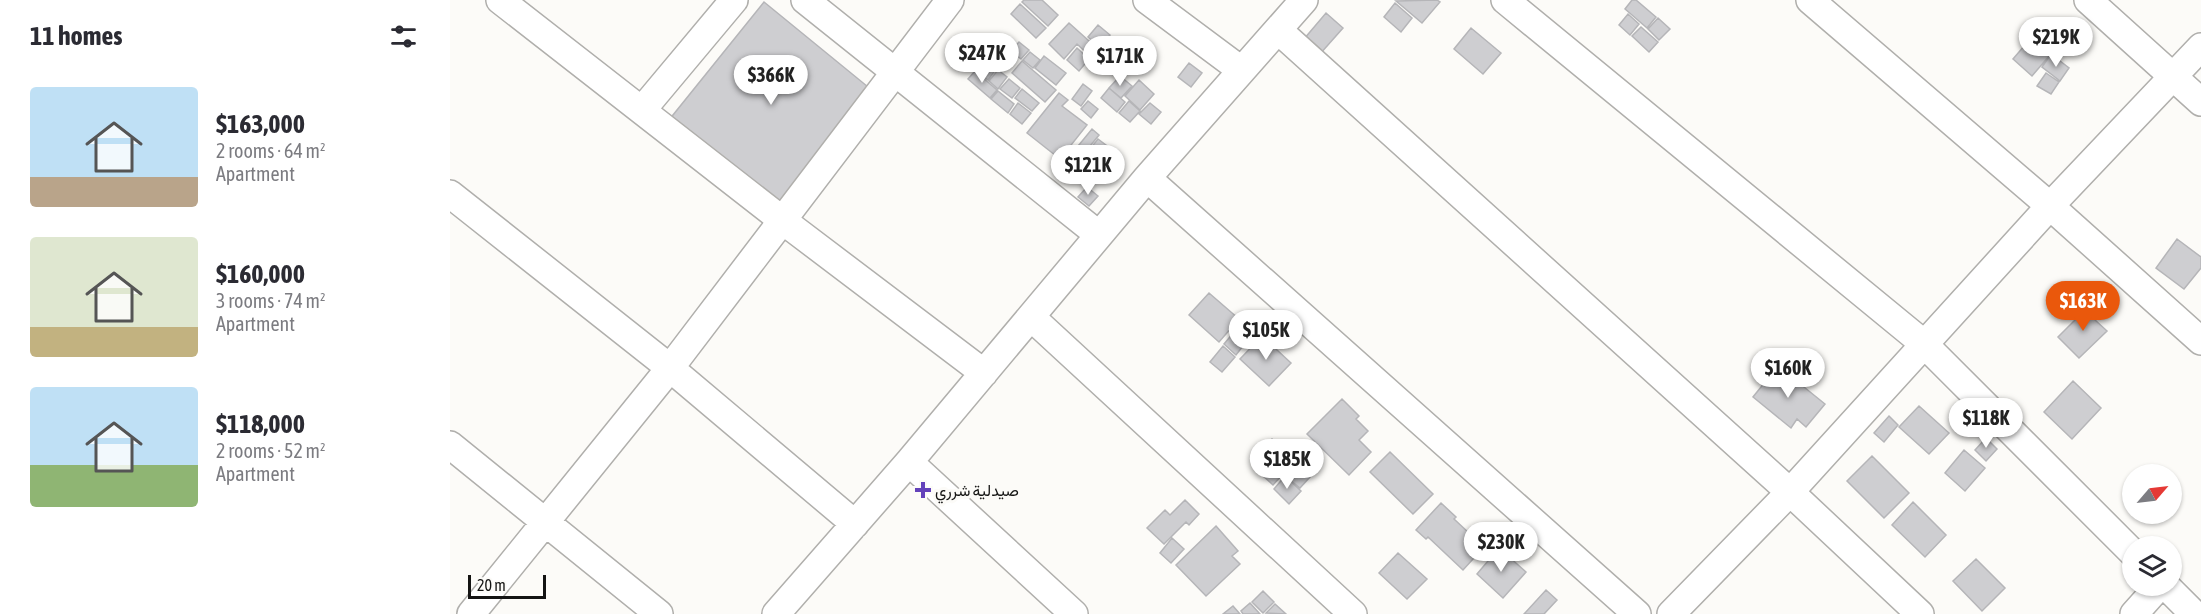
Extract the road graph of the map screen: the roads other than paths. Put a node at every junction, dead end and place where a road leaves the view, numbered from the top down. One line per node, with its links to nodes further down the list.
1 (500, 0): 16 (street)
2 (734, 0): 16 (street)
3 (805, 0): 13 (street)
4 (950, 0): 13 (street)
5 (1147, 0): 12 (street)
6 (1304, 0): 10 (street)
7 (1505, 0): 24 (street)
8 (1810, 0): 19 (street)
9 (2088, 0): 14 (street)
10 (1278, 30): 12 (street); 29 (street)
11 (2201, 47): 14 (street)
12 (1242, 70): 17 (street)
13 (894, 72): 20 (street); 21 (street)
14 (2174, 77): 15 (street); 19 (street)
15 (2201, 102)
16 (642, 110): 20 (street)
17 (1147, 178): 21 (street); 40 (street)
18 (450, 194): 25 (street)
19 (2050, 206): 23 (street); 24 (street)
20 (782, 220): 25 (street); 26 (street)
21 (1099, 235): 22 (street)
22 (1031, 317): 26 (street); 39 (street)
23 (2201, 341)
24 (1923, 343): 29 (street); 32 (street)
25 (670, 368): 30 (street); 31 (street)
26 (984, 373): 28 (street)
27 (450, 445): 30 (street)
28 (909, 462): 31 (street); 38 (street)
29 (1790, 492): 41 (street); 42 (street)
30 (546, 523): 36 (street); 37 (street)
31 (855, 524): 35 (street)
32 (2122, 542)
33 (2150, 596): 43 (street)
34 (2176, 596): 44 (street)
35 (783, 611)
36 (471, 614)
37 (659, 614)
38 (1074, 614)
39 (1353, 614)
40 (1637, 614)
41 (1671, 614)
42 (1920, 614)
43 (2134, 614)
44 (2194, 614)

